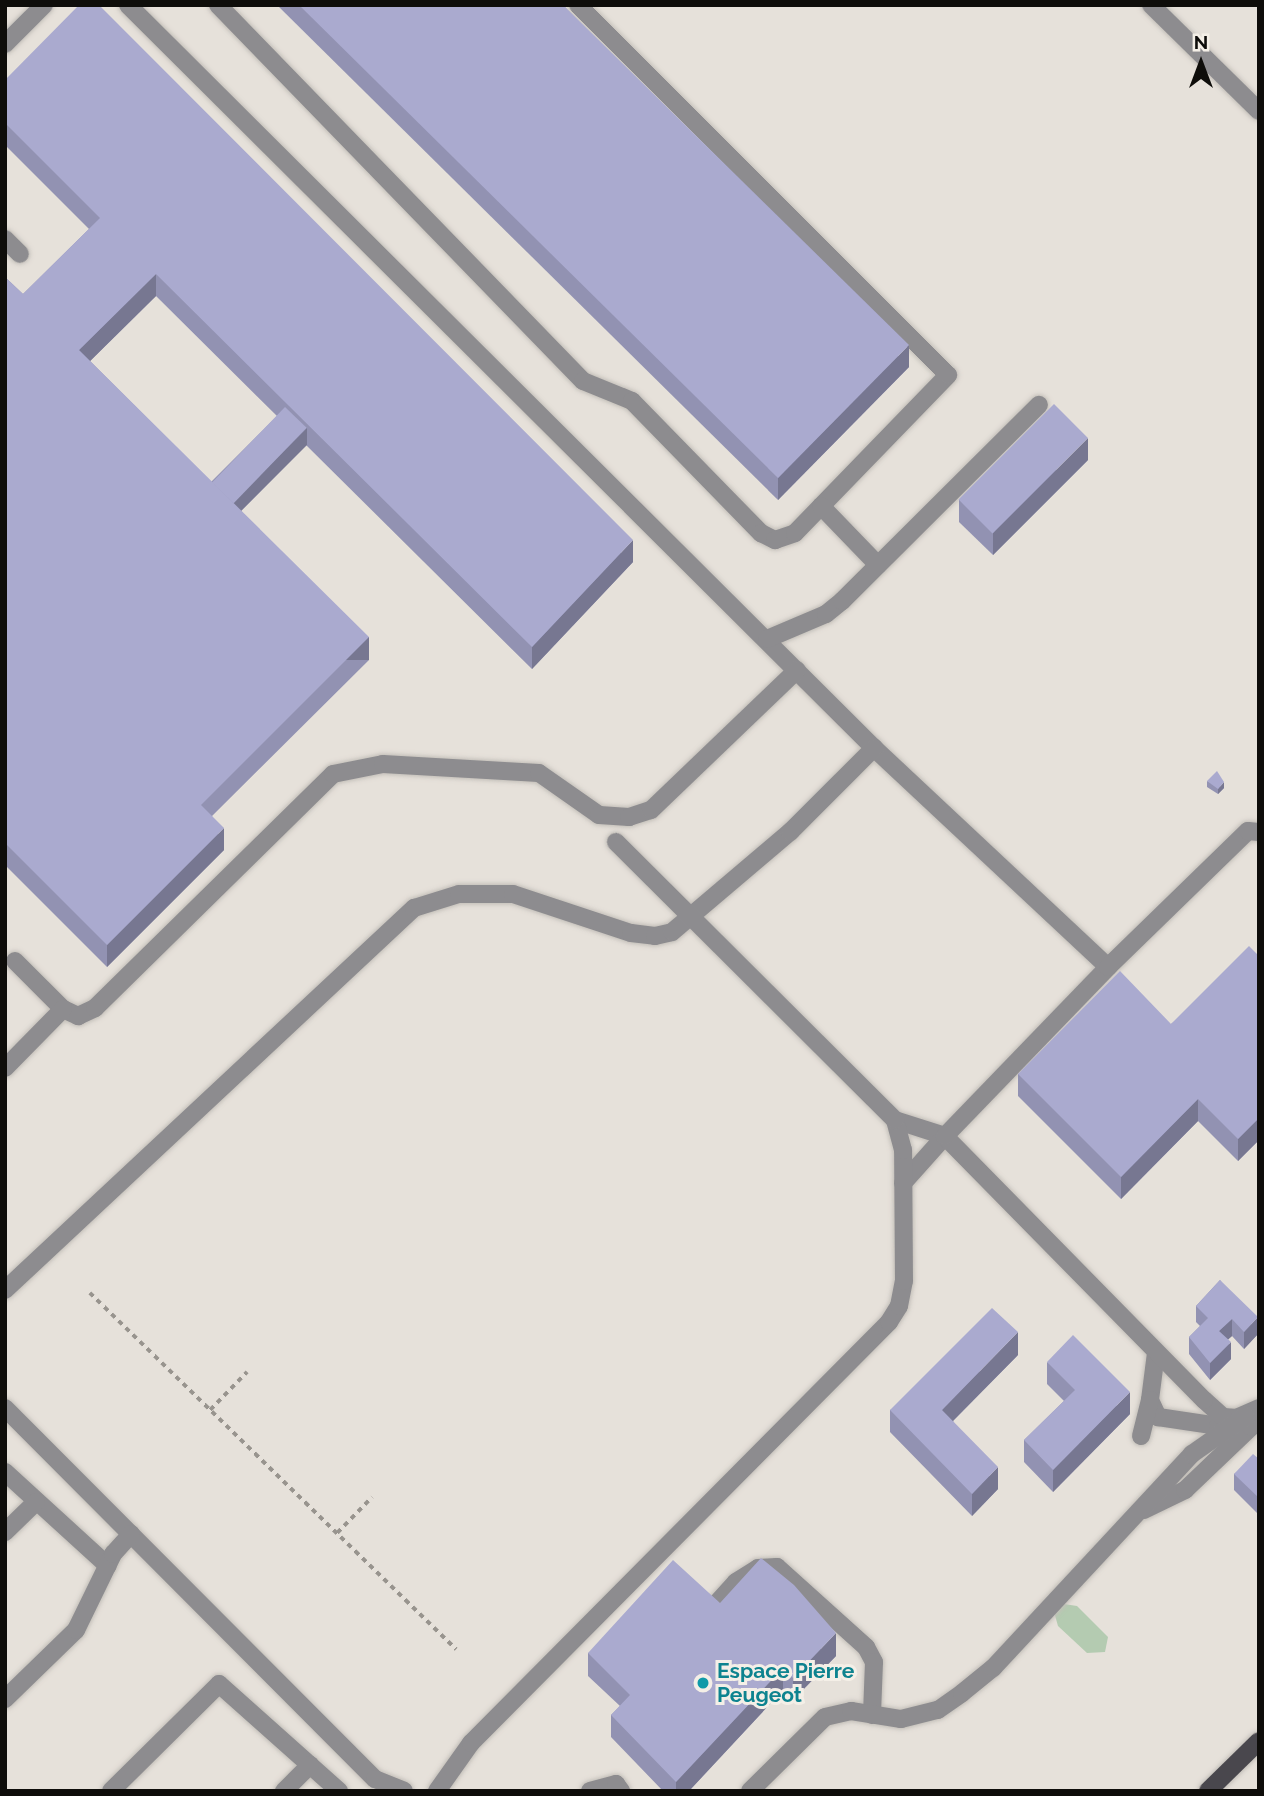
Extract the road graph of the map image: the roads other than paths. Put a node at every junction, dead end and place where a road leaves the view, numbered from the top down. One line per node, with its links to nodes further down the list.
1 (44, 5): 6 (lane)
2 (128, 5): 13 (lane)
3 (218, 5): 11 (lane)
4 (578, 5): 11 (lane)
5 (1151, 5): 7 (lane)
6 (5, 44)
7 (1259, 111)
8 (5, 239): 9 (lane)
9 (20, 254)
10 (1039, 405): 12 (lane)
11 (821, 506): 12 (lane)
12 (878, 565): 13 (lane)
13 (767, 639): 14 (lane)
14 (797, 670): 15 (lane); 21 (lane)
15 (874, 748): 18 (lane); 20 (lane)
16 (1259, 832): 20 (lane)
17 (616, 842): 18 (lane)
18 (692, 918): 23 (lane); 26 (lane)
19 (15, 961): 21 (lane)
20 (1108, 967): 24 (lane)
21 (63, 1009): 22 (lane)
22 (5, 1068)
23 (895, 1120): 24 (lane); 25 (lane)
24 (945, 1136): 25 (lane); 27 (lane)
25 (903, 1183): 46 (lane)
26 (5, 1290)
27 (1156, 1353): 28 (lane); 30 (lane)
28 (1150, 1400): 31 (lane); 31 (lane)
29 (5, 1408): 35 (lane)
30 (1250, 1412): 31 (lane); 39 (lane)
31 (1172, 1421)
32 (5, 1472): 33 (lane)
33 (36, 1502): 34 (lane); 36 (lane)
34 (5, 1532)
35 (131, 1534): 36 (lane); 45 (lane)
36 (108, 1566): 38 (lane)
37 (707, 1614): 39 (lane)
38 (5, 1699)
39 (872, 1715): 50 (lane)
40 (1259, 1741): 51 (main road)
41 (310, 1765): 42 (lane); 43 (lane); 44 (lane)
42 (111, 1791)
43 (284, 1791)
44 (339, 1791)
45 (404, 1791)
46 (437, 1791)
47 (590, 1791): 49 (lane)
48 (608, 1791): 49 (lane)
49 (620, 1791)
50 (750, 1791)
51 (1208, 1791)

